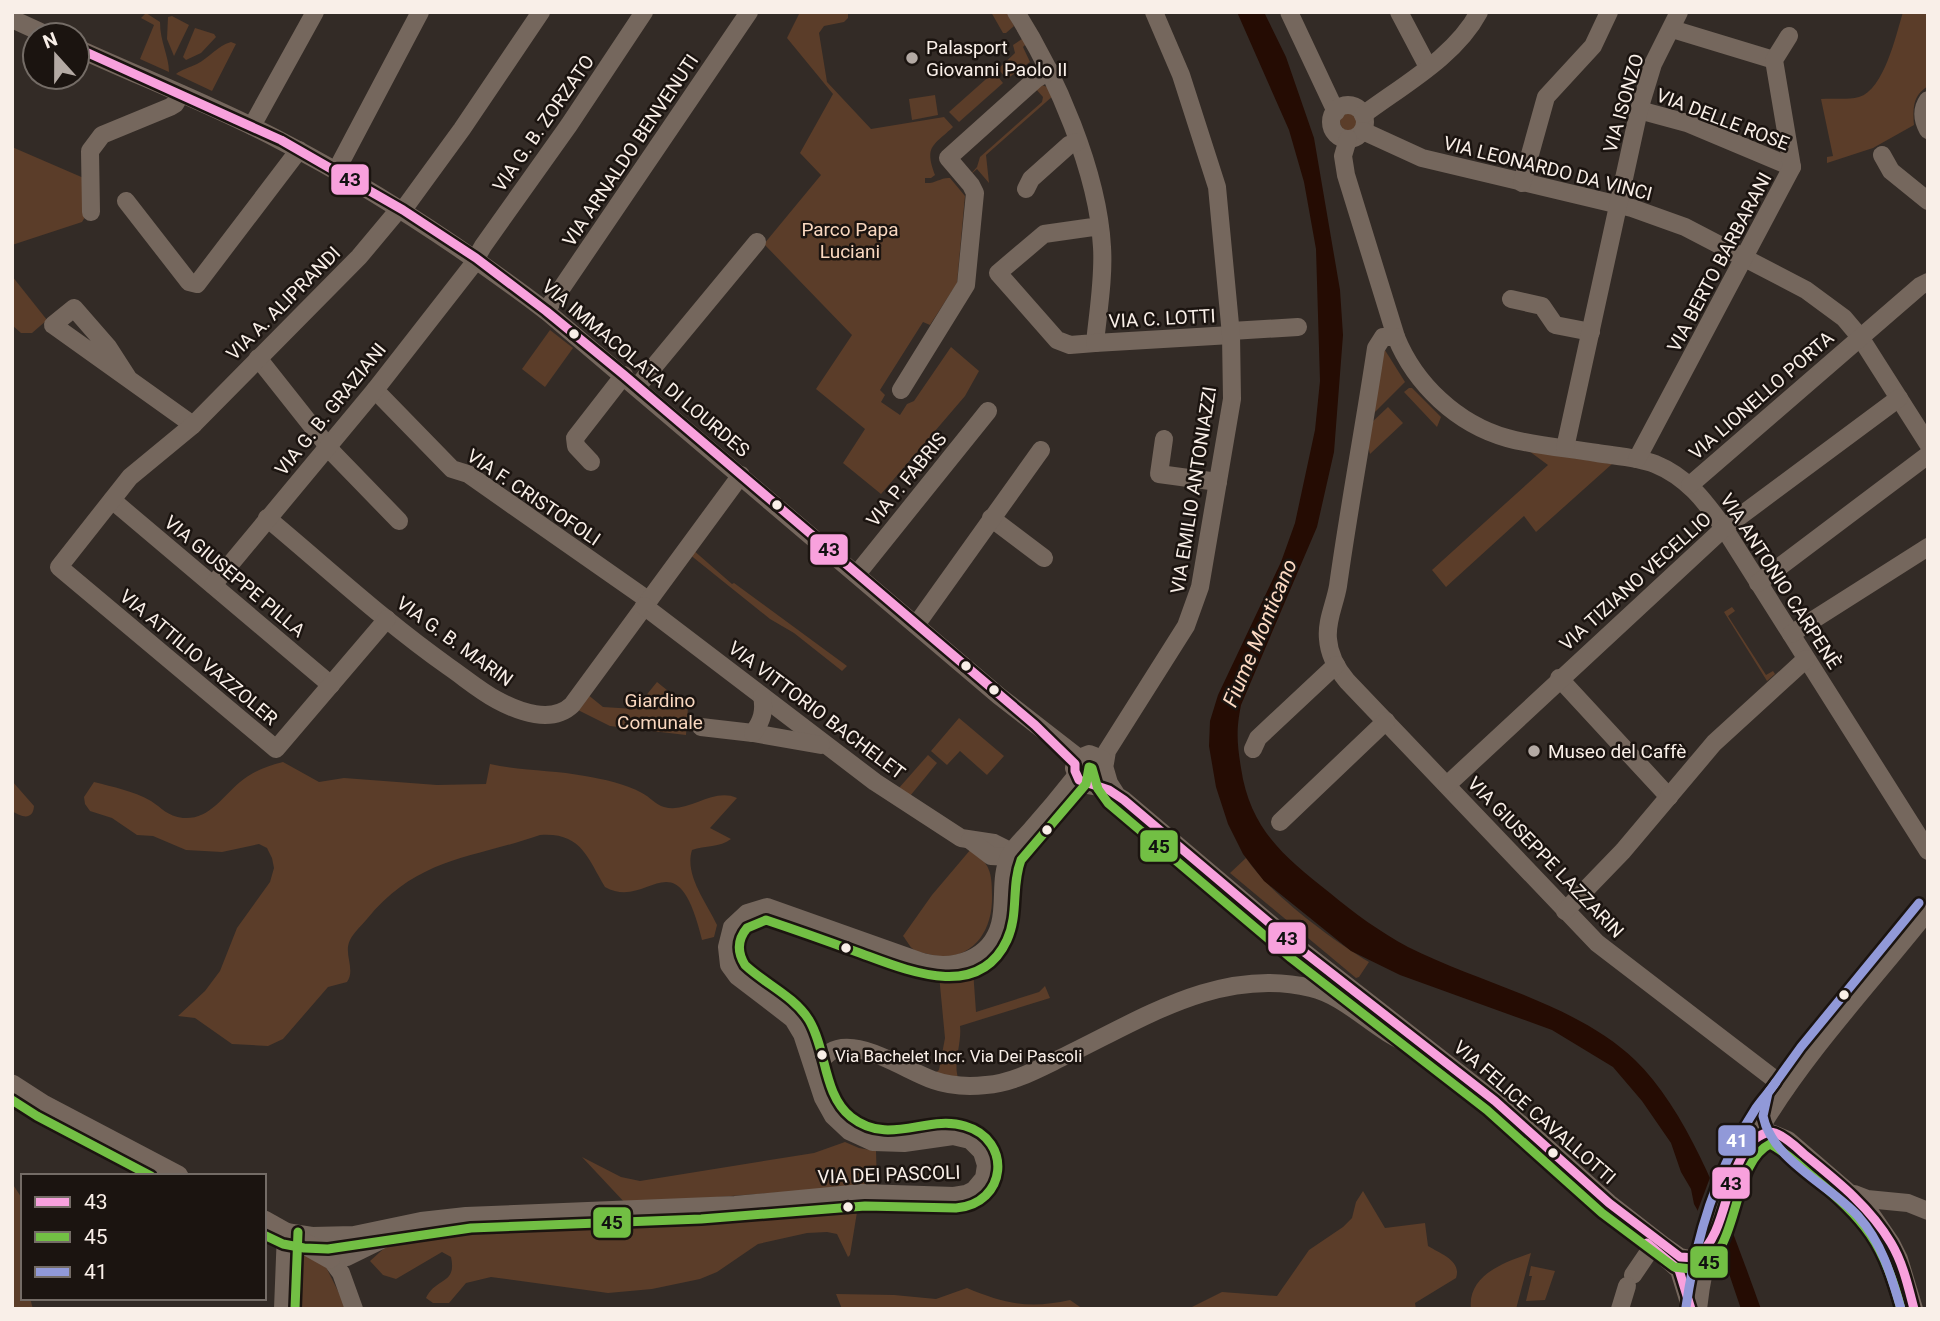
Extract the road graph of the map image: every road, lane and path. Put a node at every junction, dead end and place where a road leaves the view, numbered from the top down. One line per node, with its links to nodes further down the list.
1 (315, 12): 22 (street)
2 (420, 12): 28 (street)
3 (541, 12): 34 (street, VIA A. ALIPRANDI)
4 (644, 12): 38 (street, VIA G. B. ZORZATO)
5 (749, 12): 42 (street, VIA ARNALDO BENVENUTI)
6 (1016, 12): 17 (street)
7 (1154, 12): 45 (street, VIA EMILIO ANTONIAZZI)
8 (1289, 12): 21 (street)
9 (1399, 12): 16 (street)
10 (1479, 12): 16 (street)
11 (1609, 12): 29 (street)
12 (1676, 20): 15 (street); 20 (street, VIA ISONZO)
13 (1789, 36): 15 (street)
14 (91, 54): 18 (street, VIA IMMACOLATA DI LOURDES)
15 (1774, 60): 27 (street, VIA BERTO BARBARANI)
16 (1428, 67): 21 (street)
17 (1049, 71): 24 (street); 53 (street)
18 (181, 94): 22 (street, VIA IMMACOLATA DI LOURDES); 35 (street)
19 (1928, 100): 23 (street)
20 (1639, 110): 27 (street, VIA DELLE ROSE); 33 (street, VIA ISONZO)
21 (1352, 120): 29 (street, VIA LEONARDO DA VINCI); 46 (street, VIA ANTONIO CARPENÈ)
22 (252, 126): 25 (street, VIA IMMACOLATA DI LOURDES)
23 (1928, 130)
24 (1077, 142): 30 (street); 36 (street)
25 (299, 150): 28 (street, VIA IMMACOLATA DI LOURDES); 31 (street)
26 (1882, 155): 32 (street)
27 (1792, 167): 39 (street, VIA BERTO BARBARANI)
28 (336, 171): 34 (street, VIA IMMACOLATA DI LOURDES)
29 (1522, 183): 33 (street, VIA LEONARDO DA VINCI)
30 (1027, 189)
31 (126, 201)
32 (1928, 201)
33 (1618, 204): 39 (street, VIA LEONARDO DA VINCI); 44 (street, VIA ISONZO)
34 (402, 209): 38 (street, VIA IMMACOLATA DI LOURDES); 49 (street, VIA A. ALIPRANDI)
35 (91, 212)
36 (1100, 226): 48 (street); 48 (street, VIA C. LOTTI)
37 (757, 242): 51 (street)
38 (476, 257): 42 (street, VIA IMMACOLATA DI LOURDES); 52 (street, VIA G. B. GRAZIANI)
39 (1746, 258): 47 (street, VIA LEONARDO DA VINCI); 63 (street, VIA BERTO BARBARANI)
40 (1928, 282): 47 (street, VIA LIONELLO PORTA)
41 (1511, 299): 44 (street)
42 (546, 310): 51 (street, VIA IMMACOLATA DI LOURDES)
43 (1298, 327): 45 (street, VIA C. LOTTI)
44 (1591, 332): 60 (street, VIA ISONZO)
45 (1231, 333): 48 (street, VIA C. LOTTI); 66 (street, VIA EMILIO ANTONIAZZI)
46 (1396, 337): 60 (street, VIA ANTONIO CARPENÈ); 84 (street, VIA GIUSEPPE LAZZARIN)
47 (1860, 337): 54 (street, VIA LEONARDO DA VINCI); 67 (street, VIA LIONELLO PORTA)
48 (1095, 343)
49 (258, 358): 56 (street, VIA A. ALIPRANDI); 59 (street)
50 (128, 378): 56 (street)
51 (631, 381): 64 (street); 65 (street, VIA IMMACOLATA DI LOURDES)
52 (375, 390): 59 (street, VIA G. B. GRAZIANI); 79 (street, VIA F. CRISTOFOLI)
53 (901, 390)
54 (1899, 398): 58 (street, VIA LEONARDO DA VINCI); 72 (street, VIA TIZIANO VECELLIO)
55 (988, 411): 76 (street, VIA P. FABRIS)
56 (193, 425): 68 (street, VIA A. ALIPRANDI)
57 (1164, 439): 66 (street)
58 (1928, 444)
59 (328, 447): 69 (street, VIA G. B. GRAZIANI); 71 (street)
60 (1565, 448): 63 (street, VIA ANTONIO CARPENÈ)
61 (1041, 450): 70 (street)
62 (1928, 455): 77 (street)
63 (1637, 460): 67 (street, VIA ANTONIO CARPENÈ)
64 (591, 462)
65 (741, 475): 76 (street, VIA IMMACOLATA DI LOURDES); 79 (street, VIA G. B. MARIN)
66 (1217, 482): 93 (street, VIA EMILIO ANTONIAZZI)
67 (1690, 485): 72 (street, VIA ANTONIO CARPENÈ)
68 (112, 500): 75 (street, VIA A. ALIPRANDI); 78 (street, VIA GIUSEPPE PILLA)
69 (267, 518): 78 (street, VIA G. B. GRAZIANI); 80 (street, VIA G. B. MARIN)
70 (991, 518): 74 (street); 81 (street)
71 (399, 521)
72 (1724, 528): 77 (street, VIA ANTONIO CARPENÈ); 85 (street, VIA TIZIANO VECELLIO)
73 (1928, 547): 82 (street)
74 (1044, 558)
75 (59, 567): 86 (street, VIA ATTILIO VAZZOLER)
76 (857, 574): 81 (street, VIA IMMACOLATA DI LOURDES)
77 (1758, 583): 82 (street, VIA ANTONIO CARPENÈ)
78 (213, 585): 86 (street, VIA GIUSEPPE PILLA)
79 (646, 603): 80 (street, VIA G. B. MARIN); 87 (street, VIA VITTORIO BACHELET)
80 (387, 619): 86 (street, VIA ATTILIO VAZZOLER)
81 (916, 625): 94 (street, VIA IMMACOLATA DI LOURDES)
82 (1791, 634): 83 (street, VIA ANTONIO CARPENÈ)
83 (1806, 659): 97 (street); 101 (street, VIA ANTONIO CARPENÈ)
84 (1336, 665): 88 (street, VIA GIUSEPPE LAZZARIN); 92 (street)
85 (1559, 678): 95 (street, VIA TIZIANO VECELLIO); 97 (street)
86 (331, 685)
87 (762, 696): 90 (street); 91 (street, VIA VITTORIO BACHELET)
88 (1386, 721): 95 (street, VIA GIUSEPPE LAZZARIN); 98 (street)
89 (701, 727): 90 (street)
90 (754, 733): 91 (street)
91 (828, 747): 100 (street, VIA VITTORIO BACHELET)
92 (1253, 749)
93 (1104, 761): 94 (street); 94 (street, VIA EMILIO ANTONIAZZI); 96 (street, VIA IMMACOLATA DI LOURDES)
94 (1080, 773): 96 (street, VIA IMMACOLATA DI LOURDES); 99 (street)
95 (1447, 785): 104 (street, VIA GIUSEPPE LAZZARIN)
96 (1116, 794): 106 (street, VIA IMMACOLATA DI LOURDES)
97 (1669, 797): 104 (street)
98 (1280, 822)
99 (1029, 832): 100 (street); 102 (street)
100 (992, 849): 102 (street); 103 (street)
101 (1928, 851)
102 (1010, 854): 103 (street)
103 (1002, 884): 107 (street)
104 (1566, 911): 109 (street, VIA GIUSEPPE LAZZARIN)
105 (1928, 911): 109 (street)
106 (1434, 1053): 107 (street); 114 (street, VIA FELICE CAVALLOTTI)
107 (816, 1075): 118 (street, VIA DEI PASCOLI)
108 (12, 1085): 112 (main road)
109 (1782, 1094): 110 (street); 111 (street)
110 (1788, 1140): 111 (street); 113 (street)
111 (1748, 1148): 121 (street)
112 (174, 1174)
113 (1849, 1191): 115 (street); 128 (street)
114 (1609, 1203): 119 (street, VIA FELICE CAVALLOTTI); 121 (street, VIA FELICE CAVALLOTTI)
115 (1928, 1211)
116 (266, 1222): 117 (main road)
117 (286, 1233): 118 (street, VIA DEI PASCOLI); 120 (main road); 123 (street)
118 (359, 1243): 120 (street, VIA DEI PASCOLI); 122 (street)
119 (1651, 1247): 125 (street); 126 (street, VIA FELICE CAVALLOTTI)
120 (330, 1258): 122 (street)
121 (1699, 1259): 127 (street)
122 (347, 1287): 124 (street)
123 (284, 1309)
124 (354, 1309)
125 (1620, 1309)
126 (1691, 1309)
127 (1698, 1309)
128 (1914, 1309)

